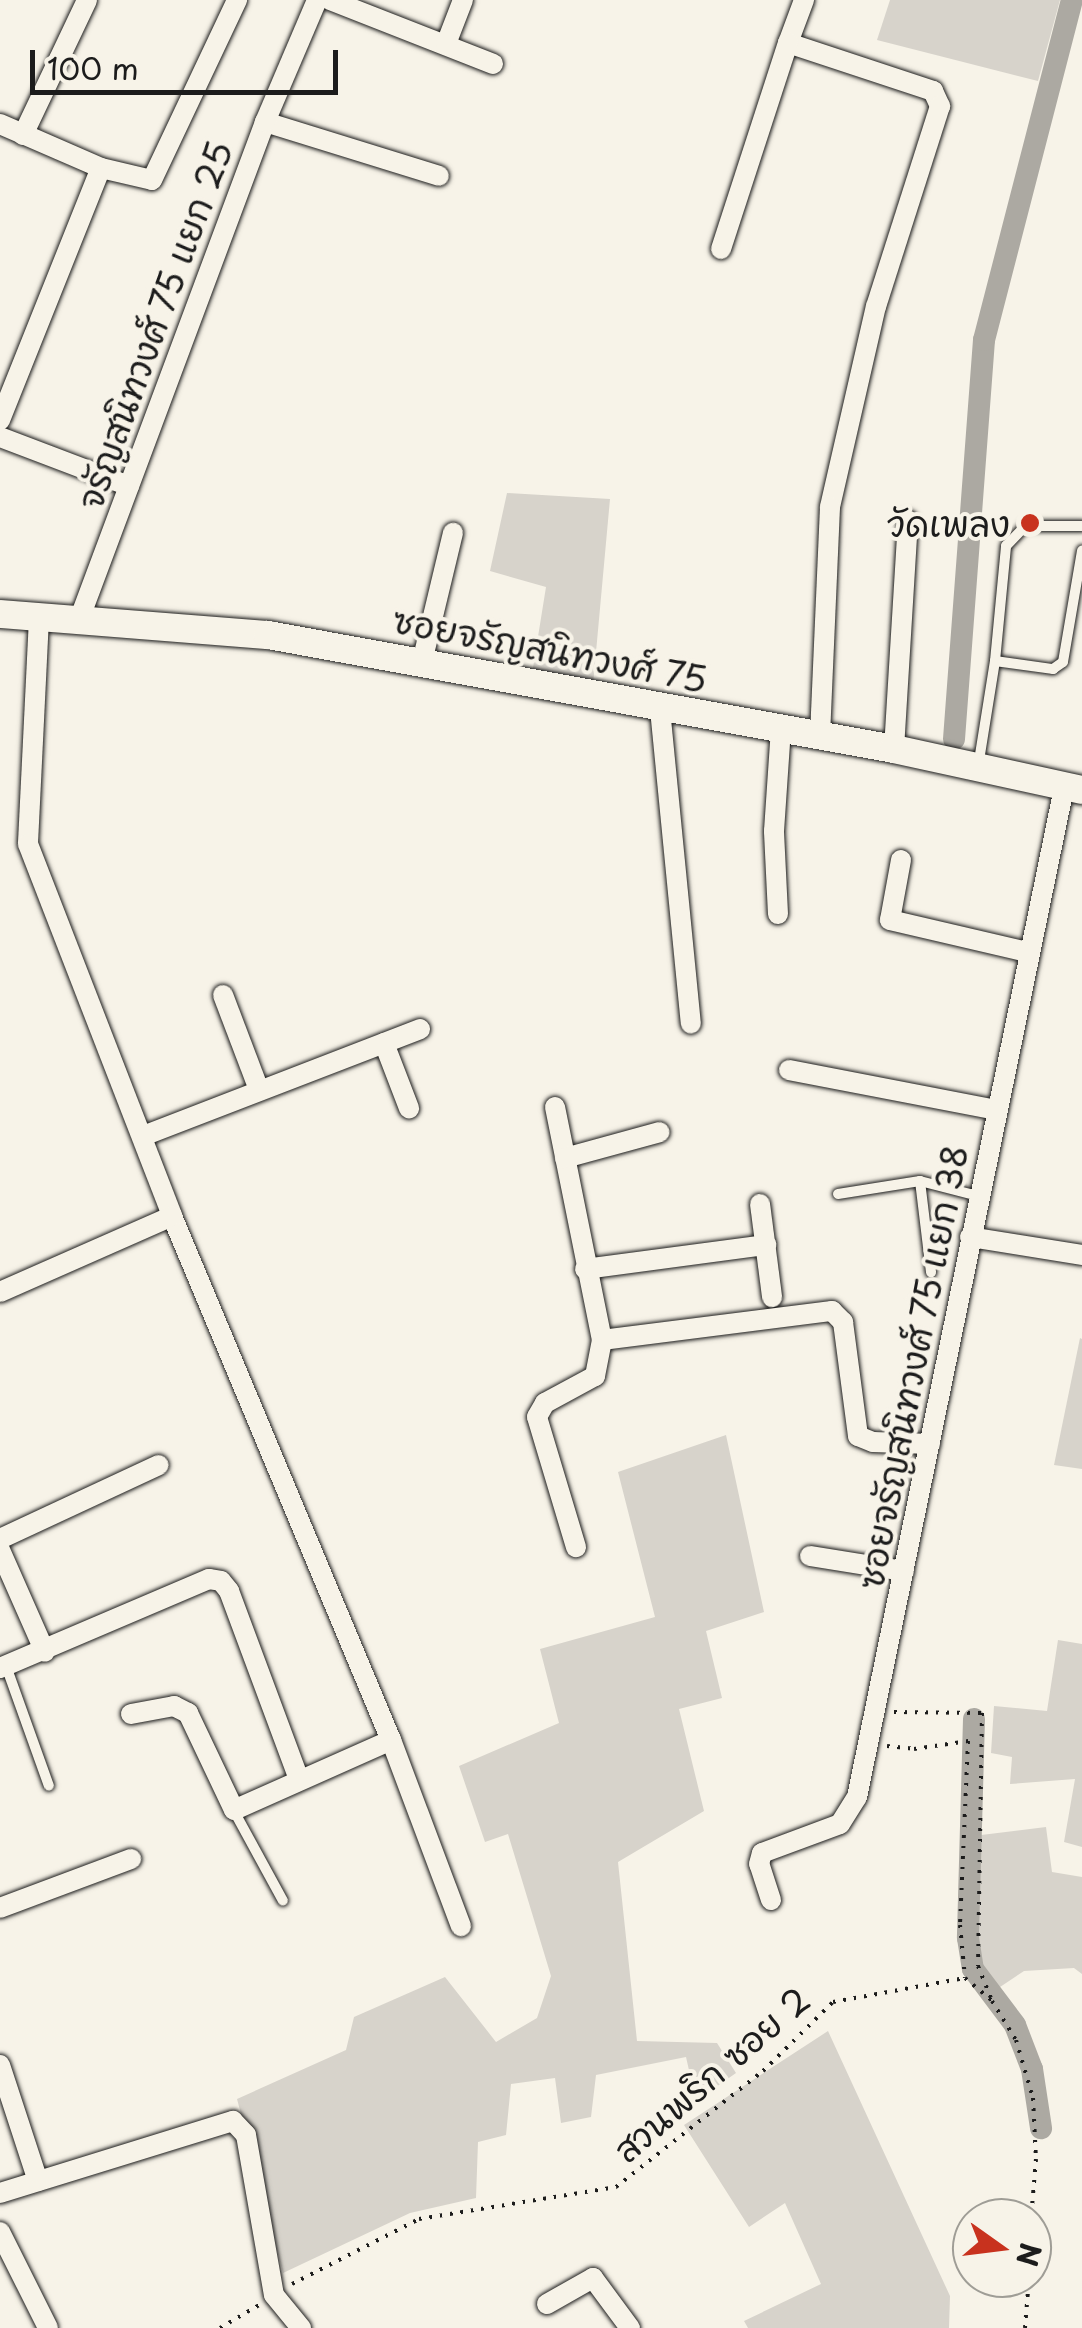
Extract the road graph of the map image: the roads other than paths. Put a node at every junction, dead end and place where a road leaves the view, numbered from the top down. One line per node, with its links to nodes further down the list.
1 (88, 0): 12 (street)
2 (237, 0): 13 (street)
3 (317, 0): 10 (street, จรัญสนิทวงศ์ 75 แยก 25)
4 (330, 0): 8 (street)
5 (464, 0): 8 (street)
6 (804, 0): 7 (street)
7 (788, 43): 15 (street); 30 (street)
8 (446, 44): 9 (street)
9 (493, 64)
10 (265, 122): 14 (street); 18 (street, จรัญสนิทวงศ์ 75 แยก 25)
11 (0, 124): 12 (street)
12 (23, 135): 13 (street)
13 (101, 168): 16 (street)
14 (439, 176)
15 (721, 250)
16 (0, 420)
17 (0, 437): 18 (street)
18 (129, 486): 25 (street, จรัญสนิทวงศ์ 75 แยก 25)
19 (908, 520): 31 (street)
20 (1082, 526): 26 (lane)
21 (453, 533): 27 (street)
22 (1082, 552): 26 (lane)
23 (0, 614): 24 (street, ซอยจรัญสนิทวงศ์ 75)
24 (40, 618): 25 (street, ซอยจรัญสนิทวงศ์ 75); 47 (street)
25 (80, 620): 27 (street, ซอยจรัญสนิทวงศ์ 75)
26 (996, 661): 32 (lane)
27 (422, 662): 28 (street, ซอยจรัญสนิทวงศ์ 75)
28 (660, 709): 29 (street, ซอยจรัญสนิทวงศ์ 75); 38 (street)
29 (782, 729): 30 (street, ซอยจรัญสนิทวงศ์ 75); 35 (street)
30 (820, 736): 31 (street, ซอยจรัญสนิทวงศ์ 75)
31 (894, 749): 32 (street, ซอยจรัญสนิทวงศ์ 75)
32 (978, 769): 33 (street, ซอยจรัญสนิทวงศ์ 75)
33 (1073, 789): 36 (street, ซอยจรัญสนิทวงศ์ 75 แยก 38)
34 (901, 860): 36 (street)
35 (778, 914)
36 (1028, 952): 45 (street, ซอยจรัญสนิทวงศ์ 75 แยก 38)
37 (224, 996): 42 (street)
38 (691, 1023)
39 (420, 1029): 40 (street)
40 (384, 1043): 42 (street); 44 (street)
41 (789, 1070): 45 (street)
42 (258, 1090): 47 (street)
43 (555, 1107): 48 (street)
44 (409, 1108)
45 (998, 1110): 51 (street, ซอยจรัญสนิทวงศ์ 75 แยก 38)
46 (660, 1132): 48 (street)
47 (142, 1136): 53 (street)
48 (565, 1158): 57 (street)
49 (920, 1182): 50 (lane); 51 (lane); 58 (lane)
50 (838, 1194)
51 (978, 1196): 54 (street, ซอยจรัญสนิทวงศ์ 75 แยก 38)
52 (760, 1204): 55 (street)
53 (172, 1216): 59 (street); 72 (street)
54 (970, 1237): 56 (street); 62 (street, ซอยจรัญสนิทวงศ์ 75 แยก 38)
55 (766, 1246): 57 (street); 60 (street)
56 (1082, 1255)
57 (586, 1270): 61 (street)
58 (931, 1272)
59 (0, 1292)
60 (772, 1297)
61 (602, 1340): 62 (street); 65 (street)
62 (930, 1444): 68 (street, ซอยจรัญสนิทวงศ์ 75 แยก 38)
63 (158, 1465): 64 (street)
64 (0, 1539)
65 (576, 1547)
66 (0, 1550): 69 (street)
67 (810, 1556): 68 (street)
68 (904, 1571): 77 (street, ซอยจรัญสนิทวงศ์ 75 แยก 38)
69 (45, 1652): 70 (street); 73 (street)
70 (3, 1667): 74 (lane)
71 (131, 1714): 75 (street)
72 (390, 1740): 73 (street); 80 (street)
73 (299, 1779): 75 (street)
74 (50, 1786)
75 (234, 1810): 78 (lane)
76 (130, 1859): 79 (street)
77 (771, 1900)
78 (283, 1902)
79 (0, 1908)
80 (460, 1926)
81 (0, 2065): 82 (street)
82 (38, 2181): 83 (street); 87 (street)
83 (0, 2194)
84 (0, 2232): 86 (street)
85 (547, 2304): 88 (street)
86 (48, 2328)
87 (302, 2328)
88 (630, 2328)

